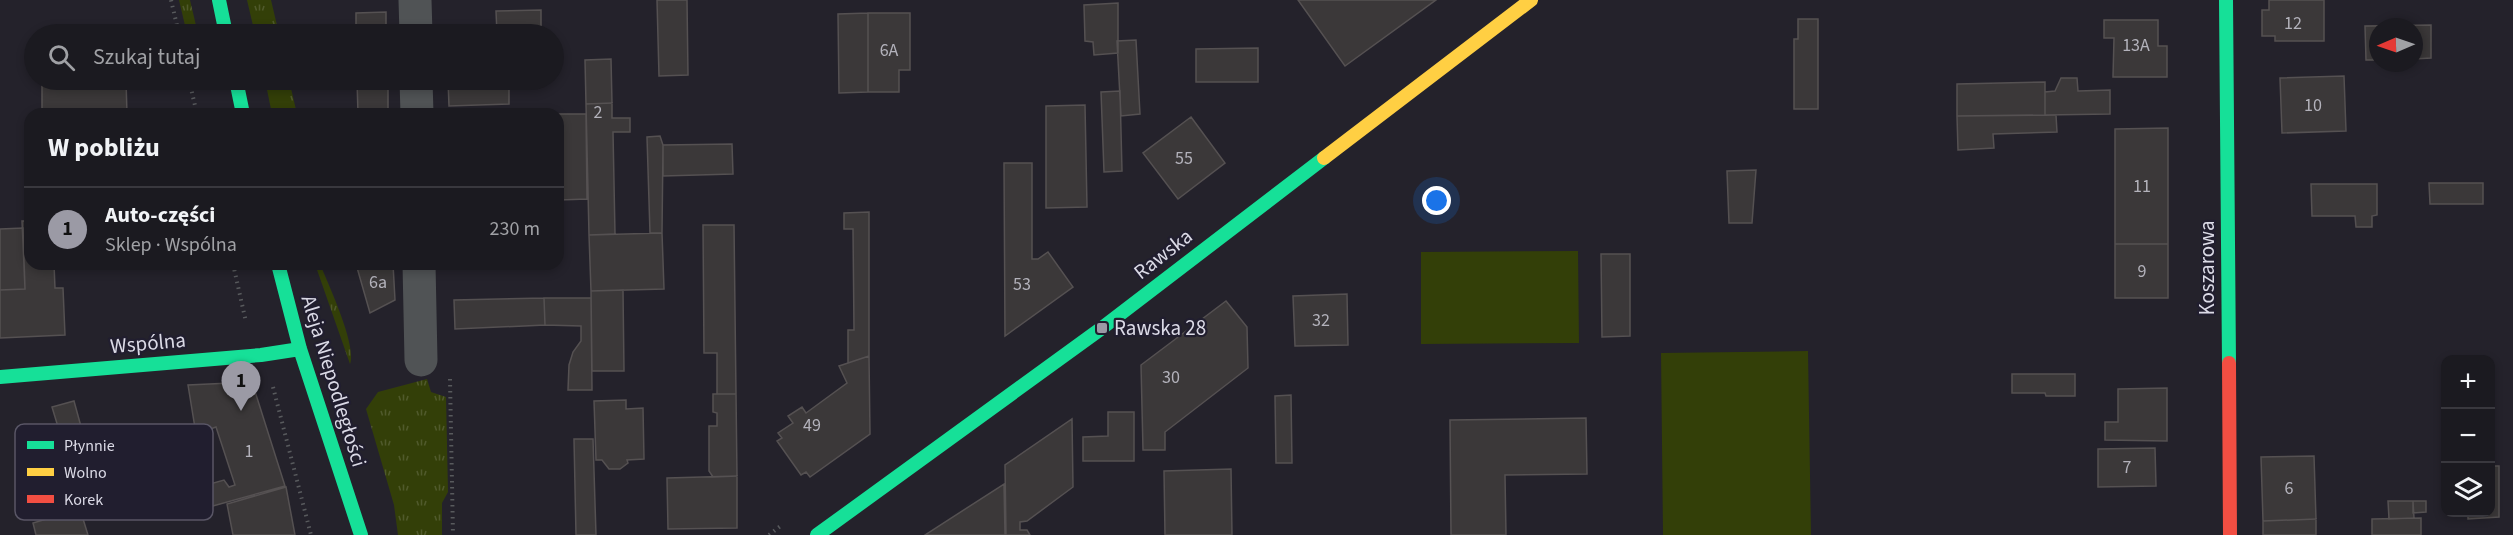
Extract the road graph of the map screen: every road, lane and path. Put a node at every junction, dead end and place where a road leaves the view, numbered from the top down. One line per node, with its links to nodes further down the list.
1 (171, 0): 6 (path)
2 (219, 0): 7 (street)
3 (415, 0): 8 (street)
4 (1531, 0): 28 (street, Rawska)
5 (2226, 0): 29 (street, Koszarowa)
6 (177, 24)
7 (224, 24)
8 (416, 24)
9 (191, 90): 12 (path)
10 (238, 90): 13 (street)
11 (416, 90): 14 (street)
12 (196, 108)
13 (242, 108)
14 (417, 108)
15 (234, 270): 18 (path)
16 (280, 270): 19 (street, Aleja Niepodległości)
17 (420, 270): 20 (street)
18 (246, 321)
19 (300, 348): 21 (street, Wspólna); 23 (street, Aleja Niepodległości)
20 (435, 365): 27 (path)
21 (0, 377)
22 (272, 385): 24 (path)
23 (351, 510): 25 (street, Aleja Niepodległości); 26 (street, Aleja Niepodległości)
24 (311, 535)
25 (353, 535)
26 (361, 535)
27 (453, 535)
28 (817, 535)
29 (2230, 535)

